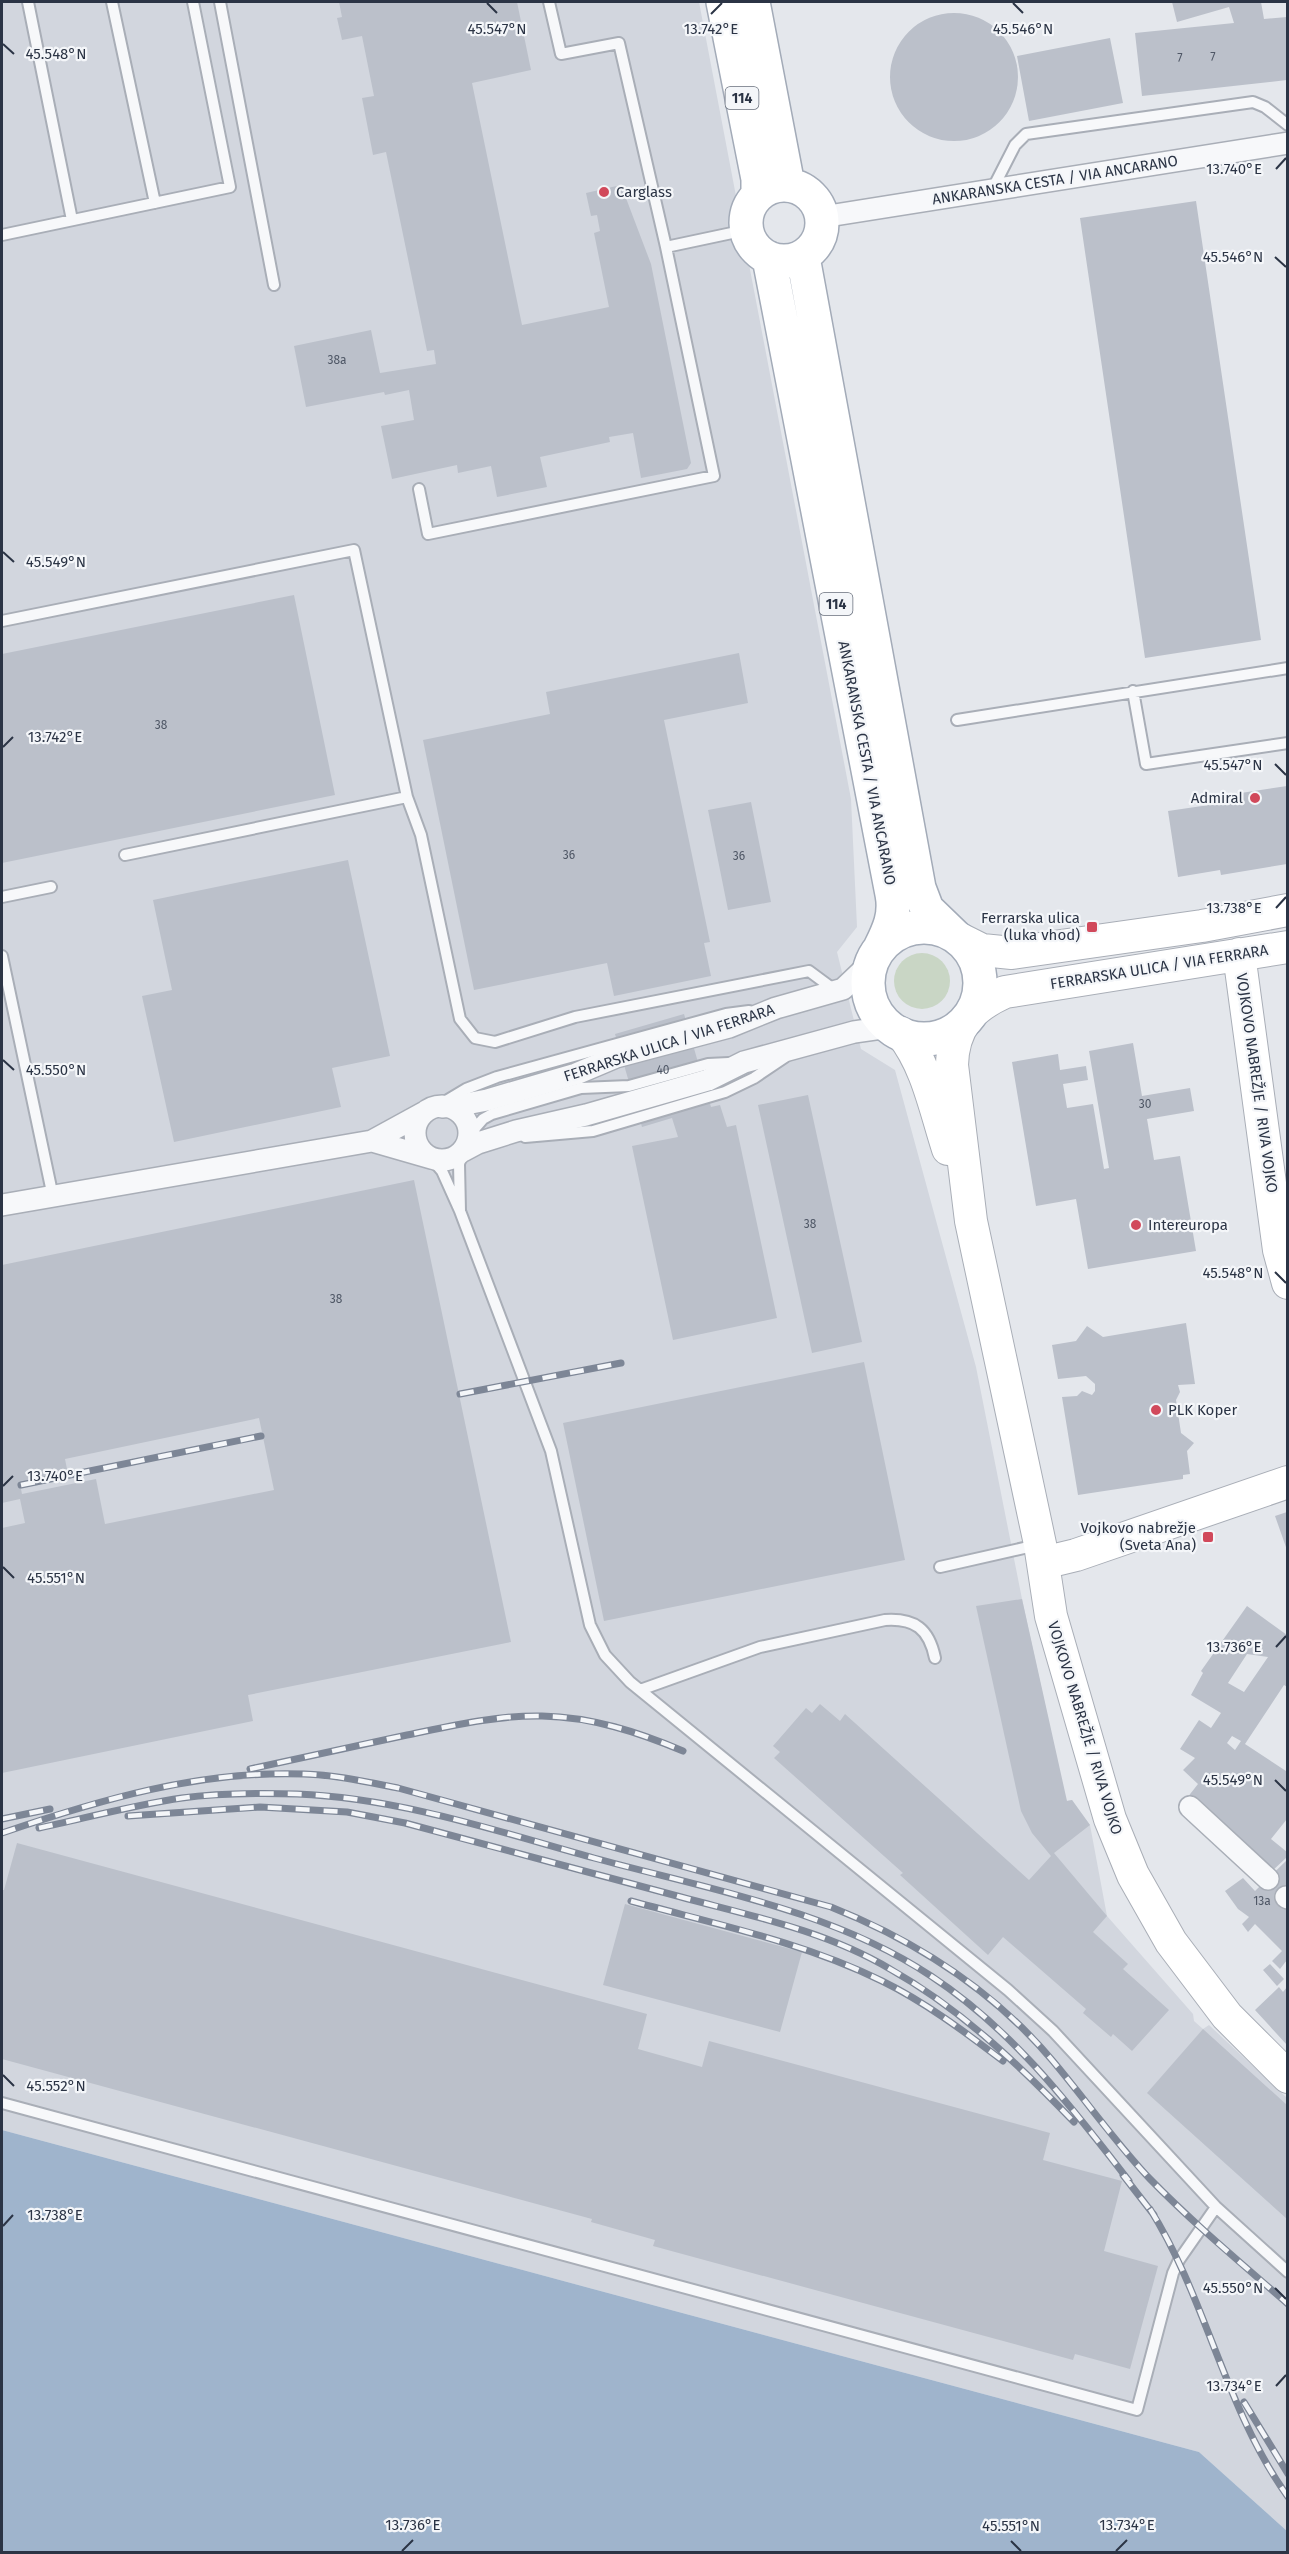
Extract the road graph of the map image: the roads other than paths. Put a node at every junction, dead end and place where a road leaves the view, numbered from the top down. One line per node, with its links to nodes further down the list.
1 (28, 2): 14 (lane)
2 (112, 2): 12 (lane)
3 (193, 2): 12 (lane)
4 (220, 2): 20 (lane)
5 (549, 2): 17 (lane)
6 (723, 2): 10 (main road, 114)
7 (753, 2): 10 (main road, 114)
8 (1287, 125): 11 (lane)
9 (1287, 143): 11 (street, ANKARANSKA CESTA / VIA ANCARANO)
10 (773, 190): 13 (main road); 15 (main road, 114)
11 (992, 190): 13 (street, ANKARANSKA CESTA / VIA ANCARANO)
12 (155, 203): 14 (lane)
13 (822, 217): 18 (main road)
14 (72, 220): 16 (lane)
15 (747, 230): 17 (lane); 19 (main road)
16 (2, 235)
17 (666, 247): 21 (lane)
18 (803, 256): 19 (main road); 32 (main road, ANKARANSKA CESTA / VIA ANCARANO / 114)
19 (769, 258): 34 (main road, ANKARANSKA CESTA / VIA ANCARANO / 114)
20 (273, 285)
21 (418, 489)
22 (2, 621): 27 (lane)
23 (1287, 668): 24 (lane)
24 (1133, 691): 25 (lane); 26 (lane)
25 (957, 720)
26 (1287, 744)
27 (407, 797): 28 (lane); 37 (lane)
28 (126, 855)
29 (51, 887): 30 (lane)
30 (2, 897)
31 (1287, 910): 32 (street)
32 (956, 937): 34 (main road); 38 (main road, 114)
33 (1287, 946): 35 (street, FERRARSKA ULICA / VIA FERRARA)
34 (880, 948): 37 (street, FERRARSKA ULICA / VIA FERRARA); 39 (main road, 114)
35 (1239, 954): 38 (street, FERRARSKA ULICA / VIA FERRARA); 51 (street, VOJKOVO NABREŽJE / RIVA VOJKO)
36 (2, 956): 47 (lane)
37 (836, 991): 42 (street, FERRARSKA ULICA / VIA FERRARA)
38 (967, 1018): 39 (main road, 114); 50 (street)
39 (901, 1033): 40 (street); 50 (street)
40 (801, 1046): 41 (street); 43 (lane)
41 (744, 1062): 43 (street); 45 (lane)
42 (433, 1109): 44 (street); 45 (street); 46 (street)
43 (492, 1139): 45 (street)
44 (372, 1141): 46 (street); 47 (street)
45 (466, 1143): 46 (street); 49 (lane)
46 (430, 1158): 49 (lane)
47 (53, 1197): 48 (street)
48 (2, 1205)
49 (460, 1211): 56 (lane)
50 (971, 1221): 53 (street, VOJKOVO NABREŽJE / RIVA VOJKO)
51 (1287, 1284)
52 (1287, 1482): 53 (street)
53 (1045, 1564): 54 (lane); 59 (street, VOJKOVO NABREŽJE / RIVA VOJKO)
54 (940, 1567)
55 (935, 1658): 56 (lane)
56 (640, 1690): 61 (lane)
57 (1190, 1807): 58 (street)
58 (1268, 1879)
59 (1287, 2077)
60 (2, 2103): 61 (lane)
61 (1216, 2207): 62 (lane)
62 (1287, 2272)

